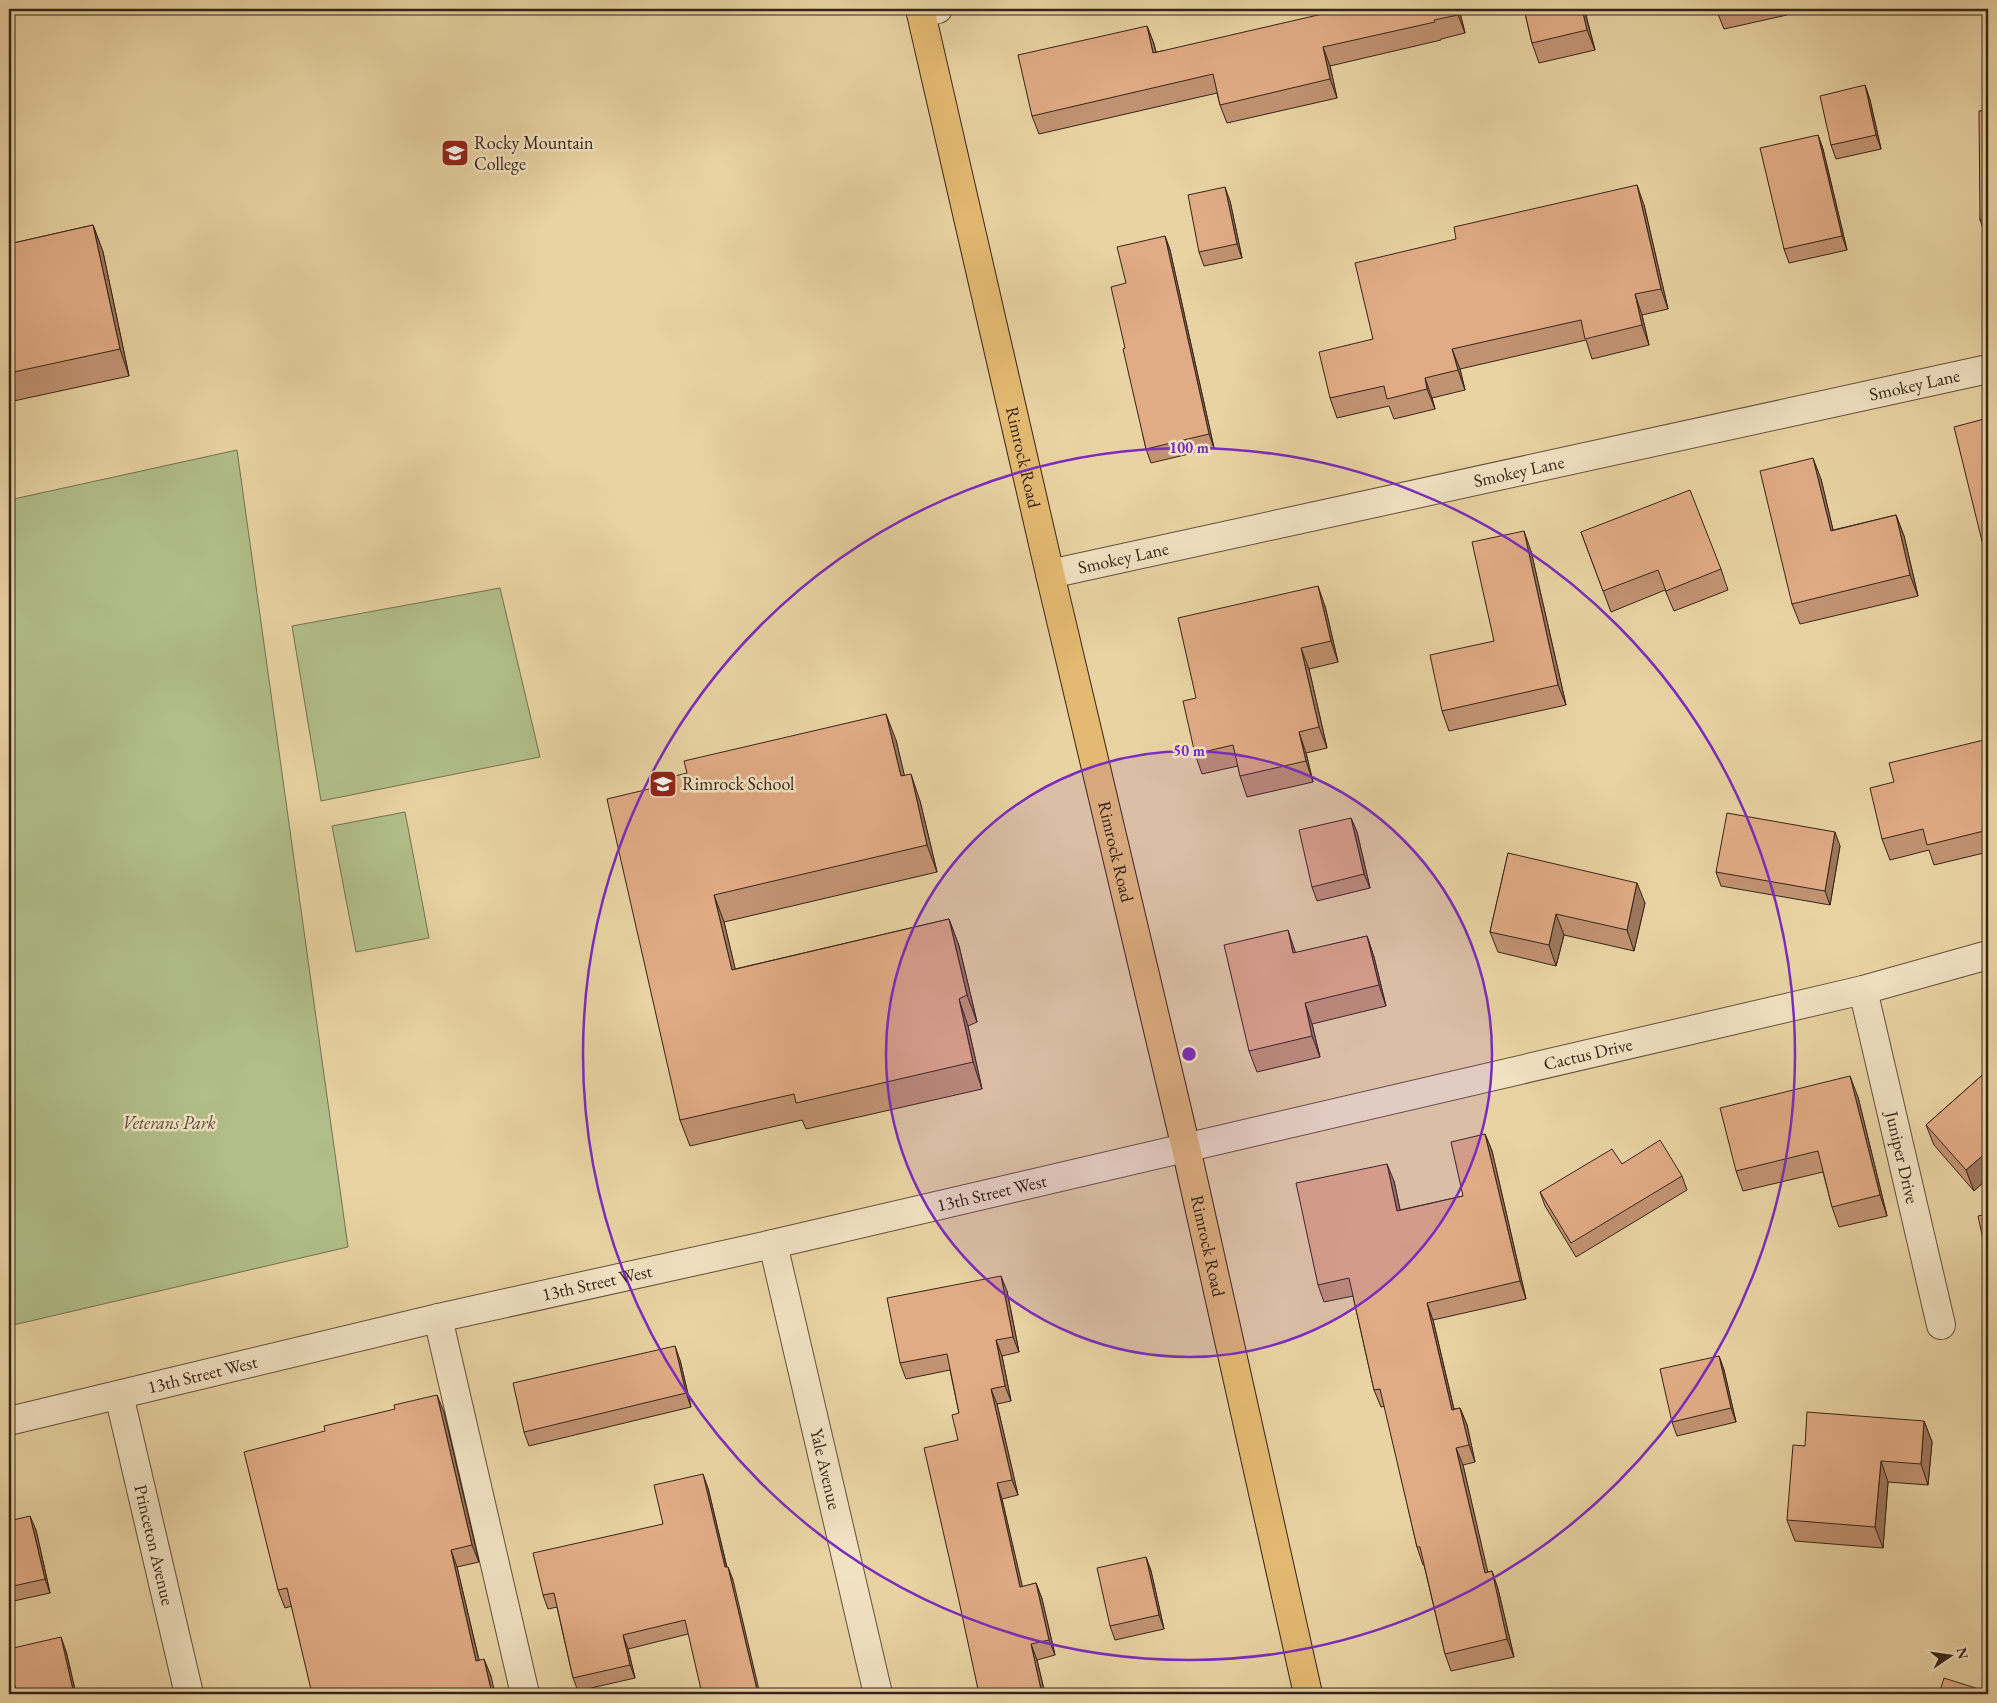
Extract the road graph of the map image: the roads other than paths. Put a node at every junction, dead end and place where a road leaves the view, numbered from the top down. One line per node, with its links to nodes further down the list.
1 (926, 10): 3 (main road, Rimrock Road)
2 (1988, 369): 3 (street, Smokey Lane)
3 (1050, 574): 6 (main road, Rimrock Road)
4 (1988, 955): 5 (street, Cactus Drive)
5 (1863, 990): 6 (street, Cactus Drive); 9 (street, Juniper Drive)
6 (1186, 1148): 7 (street, 13th Street West); 15 (main road, Rimrock Road)
7 (773, 1244): 8 (street, 13th Street West); 14 (street, Yale Avenue)
8 (438, 1318): 10 (street, 13th Street West); 13 (street)
9 (1941, 1325)
10 (118, 1395): 11 (street, 13th Street West); 12 (street, Princeton Avenue)
11 (9, 1421)
12 (189, 1694)
13 (525, 1694)
14 (878, 1694)
15 (1308, 1694)

